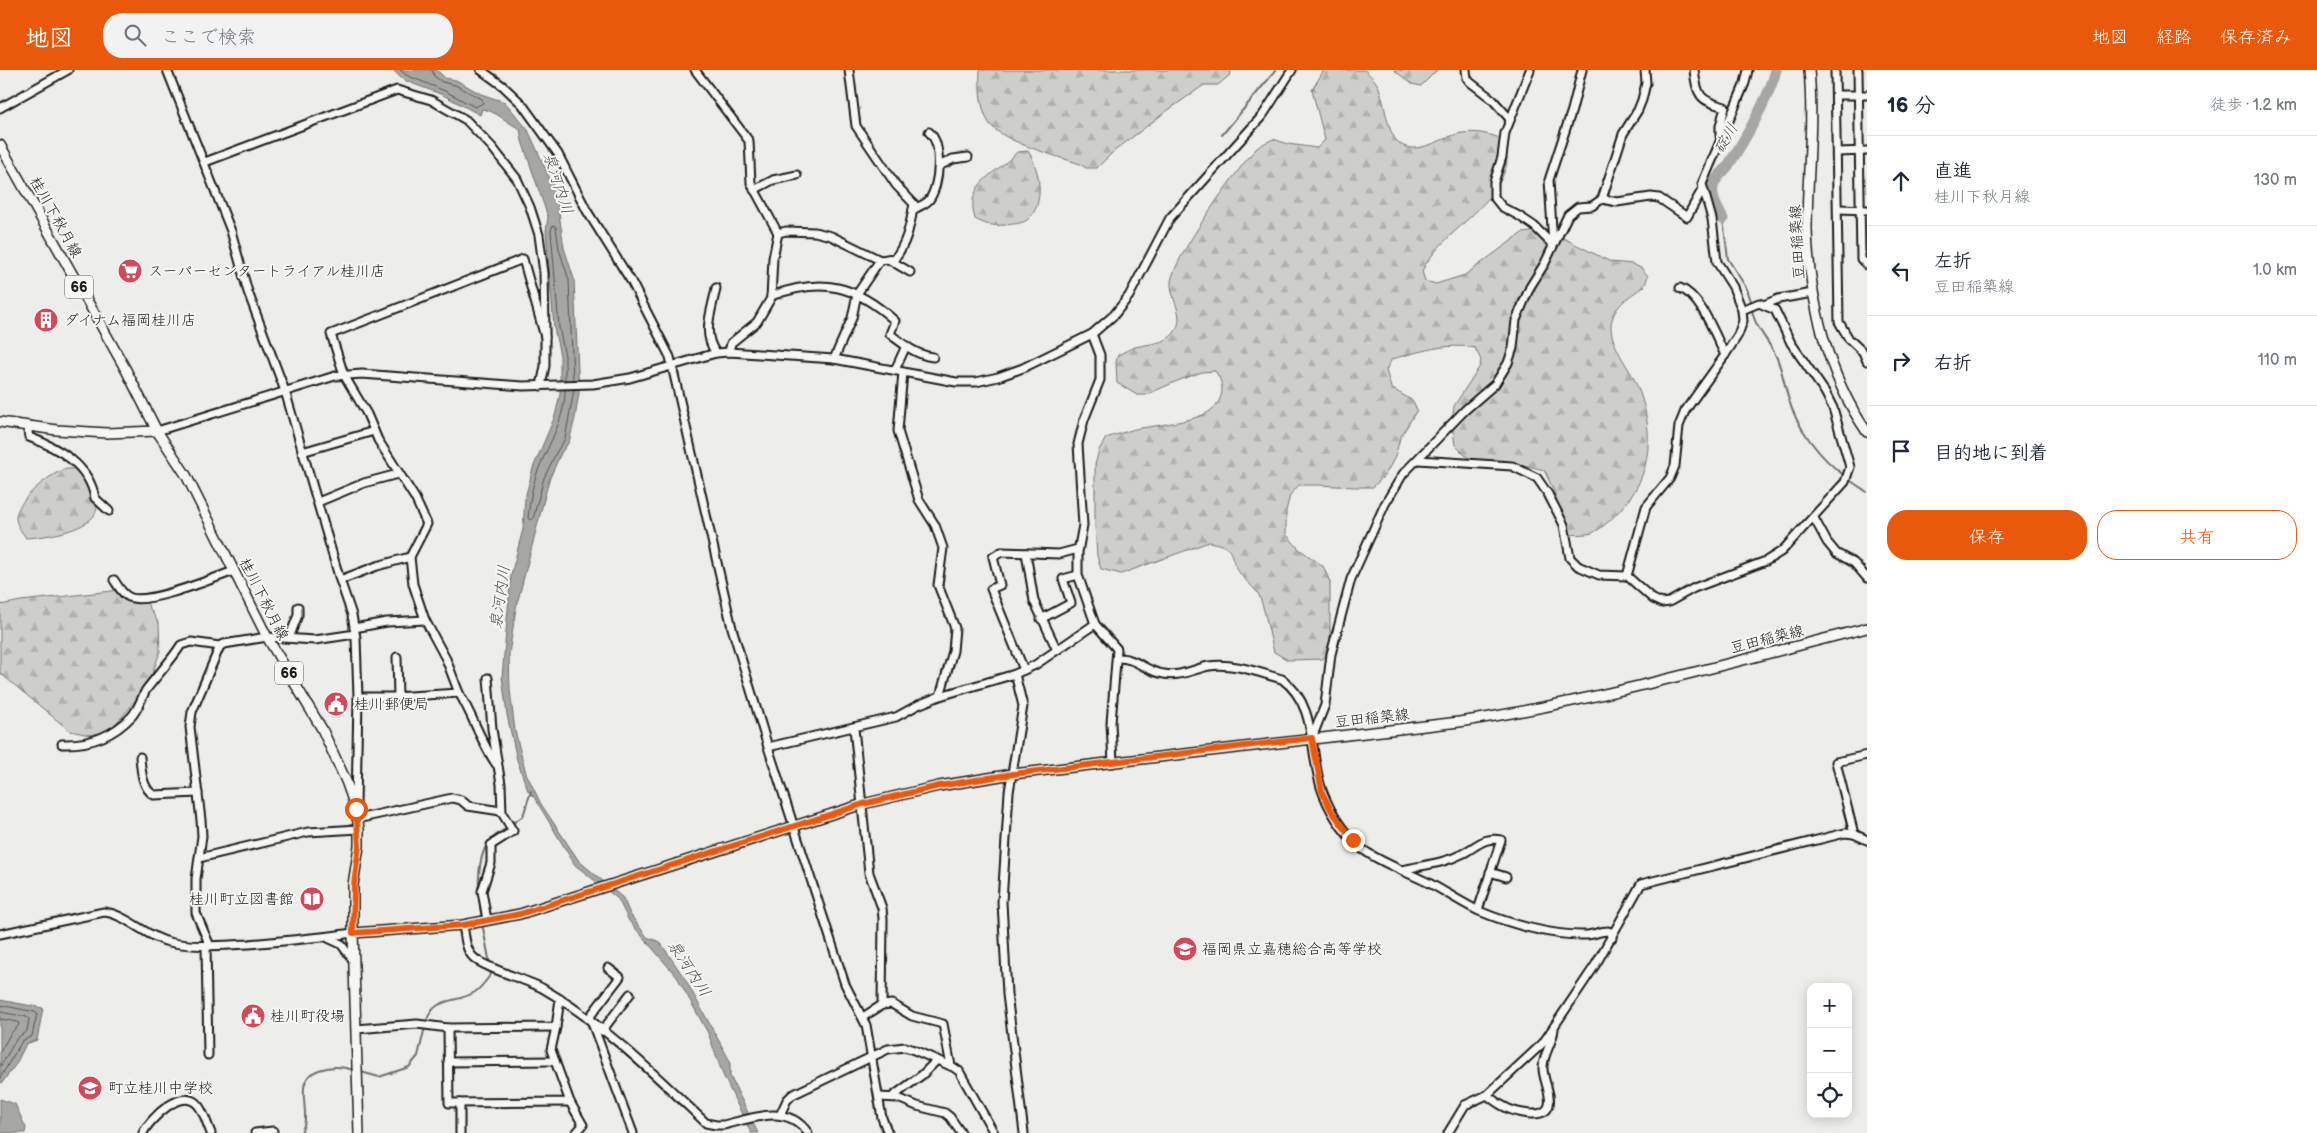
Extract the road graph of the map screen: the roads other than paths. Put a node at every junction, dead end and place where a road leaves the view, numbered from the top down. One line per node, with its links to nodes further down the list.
1 (68, 70): 19 (street)
2 (167, 70): 27 (street)
3 (481, 70): 57 (street)
4 (695, 70): 30 (street)
5 (849, 70): 33 (street)
6 (1292, 70): 48 (street)
7 (1466, 70): 20 (street)
8 (1530, 70): 20 (street)
9 (1582, 70): 37 (street)
10 (1645, 70): 32 (street)
11 (1694, 70): 22 (street)
12 (1748, 70): 22 (street)
13 (1809, 70): 43 (main road, 豆田稲築線)
14 (1835, 70): 16 (street)
15 (1858, 70): 17 (street)
16 (1836, 95): 17 (street); 25 (street)
17 (1859, 95): 18 (street); 24 (street)
18 (1867, 95)
19 (0, 108)
20 (1510, 119): 37 (street)
21 (929, 132): 28 (street)
22 (1720, 138): 31 (street)
23 (0, 145): 64 (main road, 桂川下秋月線 / 66)
24 (1863, 151): 25 (street); 35 (street)
25 (1837, 152): 34 (street)
26 (968, 157): 28 (street)
27 (205, 162): 49 (street); 61 (street)
28 (939, 166): 33 (street)
29 (797, 174): 30 (street)
30 (754, 190): 36 (street)
31 (1702, 190): 32 (street); 47 (street)
32 (1602, 199): 37 (street)
33 (913, 210): 38 (street)
34 (1838, 210): 35 (street); 56 (street)
35 (1863, 210): 39 (street)
36 (778, 233): 38 (street); 45 (street)
37 (1553, 245): 68 (street)
38 (884, 260): 40 (street); 44 (street)
39 (1867, 265)
40 (910, 272)
41 (716, 288): 52 (street)
42 (1680, 288): 53 (street)
43 (1814, 293): 46 (street); 66 (main road, 豆田稲築線)
44 (858, 294): 45 (street); 50 (street); 55 (street)
45 (771, 296): 51 (street)
46 (1766, 304): 47 (street); 72 (street)
47 (1742, 310): 53 (street)
48 (1092, 334): 58 (street); 73 (street)
49 (545, 337): 59 (street); 60 (street)
50 (906, 346): 54 (street); 58 (street)
51 (729, 352): 52 (street); 55 (street)
52 (716, 354): 57 (street)
53 (1725, 355): 78 (street)
54 (933, 357)
55 (834, 359): 58 (street)
56 (1867, 360)
57 (673, 367): 60 (street); 104 (street)
58 (899, 371): 98 (street)
59 (344, 375): 60 (street); 61 (street); 65 (street)
60 (541, 386)
61 (285, 391): 64 (street); 67 (street)
62 (0, 422): 63 (main road)
63 (27, 426): 64 (main road); 71 (street)
64 (157, 430): 76 (main road, 桂川下秋月線 / 66)
65 (374, 431): 67 (street); 69 (street)
66 (1867, 432)
67 (302, 452): 70 (street)
68 (1418, 460): 78 (street); 102 (street)
69 (398, 474): 70 (street); 75 (street)
70 (318, 502): 81 (street)
71 (109, 510)
72 (1814, 518): 78 (street); 79 (street)
73 (1078, 549): 74 (street); 77 (street)
74 (1026, 553): 83 (street); 94 (street)
75 (410, 557): 81 (street); 84 (street)
76 (234, 571): 80 (street); 88 (main road, 桂川下秋月線 / 66)
77 (1078, 575): 83 (street); 85 (street)
78 (1628, 576)
79 (1867, 578)
80 (114, 580)
81 (340, 580): 87 (street)
82 (298, 607): 89 (street)
83 (1042, 619): 91 (street)
84 (425, 620): 87 (street); 97 (street)
85 (1095, 624): 91 (street); 93 (street)
86 (1867, 628): 102 (main road, 豆田稲築線)
87 (355, 631): 89 (street); 99 (street)
88 (267, 637): 89 (street); 90 (street); 113 (main road, 桂川下秋月線 / 66)
89 (289, 638)
90 (220, 646): 103 (street); 110 (street)
91 (1057, 650): 94 (street)
92 (397, 657): 100 (street)
93 (1117, 658): 102 (street); 107 (street)
94 (1024, 670): 95 (street)
95 (1015, 674): 98 (street); 109 (street)
96 (488, 678): 108 (street)
97 (459, 693): 100 (street); 108 (street)
98 (940, 696): 101 (street)
99 (358, 697): 100 (street); 113 (street)
100 (398, 697)
101 (854, 728): 104 (street); 111 (street)
102 (1312, 738): 107 (main road, 豆田稲築線); 120 (street)
103 (62, 744)
104 (768, 747): 114 (street)
105 (1867, 755): 117 (street)
106 (140, 757): 110 (street)
107 (1113, 763): 109 (main road, 豆田稲築線)
108 (498, 767): 112 (street)
109 (1013, 774): 111 (main road, 豆田稲築線); 167 (street)
110 (198, 793): 119 (street)
111 (863, 804): 114 (main road, 豆田稲築線); 135 (street)
112 (502, 810): 113 (street); 124 (street)
113 (357, 814): 115 (main road, 桂川下秋月線 / 66)
114 (793, 826): 124 (main road, 豆田稲築線); 136 (street)
115 (359, 829): 119 (street); 126 (main road, 桂川下秋月線 / 66)
116 (1867, 832): 117 (street)
117 (1855, 834): 118 (street); 129 (street)
118 (1867, 840)
119 (199, 858): 130 (street)
120 (1401, 870): 121 (street); 123 (street)
121 (1490, 872): 122 (street); 123 (street)
122 (1506, 877)
123 (1478, 910): 129 (street)
124 (488, 920): 125 (main road, 豆田稲築線)
125 (463, 925): 126 (main road, 豆田稲築線); 134 (street)
126 (353, 933): 128 (street); 131 (main road, 桂川下秋月線 / 66)
127 (0, 934): 130 (street)
128 (324, 937): 130 (street); 131 (street)
129 (1612, 938): 140 (street)
130 (208, 946): 143 (street)
131 (354, 960): 141 (main road, 桂川下秋月線 / 66)
132 (608, 968): 137 (street)
133 (630, 994): 142 (street)
134 (560, 999): 137 (street); 138 (street)
135 (882, 1005): 136 (street); 148 (street)
136 (863, 1018): 144 (street)
137 (589, 1020): 142 (street); 162 (street)
138 (556, 1027): 139 (street); 146 (street)
139 (448, 1028): 141 (street); 147 (street)
140 (1554, 1028): 149 (street); 149 (street)
141 (356, 1029): 159 (main road, 桂川下秋月線 / 66)
142 (602, 1030): 154 (street)
143 (208, 1055)
144 (871, 1056): 145 (street); 150 (street); 154 (street)
145 (937, 1060): 148 (street); 151 (street)
146 (555, 1061): 147 (street); 152 (street)
147 (448, 1062): 153 (street)
148 (951, 1066): 166 (street)
149 (1487, 1095): 168 (street)
150 (879, 1097): 151 (street); 164 (street)
151 (892, 1098): 165 (street)
152 (570, 1102): 153 (street); 161 (street)
153 (460, 1103): 160 (street)
154 (780, 1115): 163 (street)
155 (273, 1131): 158 (street)
156 (144, 1133): 157 (street)
157 (211, 1133)
158 (255, 1133)
159 (359, 1133)
160 (460, 1133)
161 (576, 1133)
162 (633, 1133)
163 (808, 1133)
164 (888, 1133)
165 (961, 1133)
166 (994, 1133)
167 (1024, 1133)
168 (1448, 1133)

